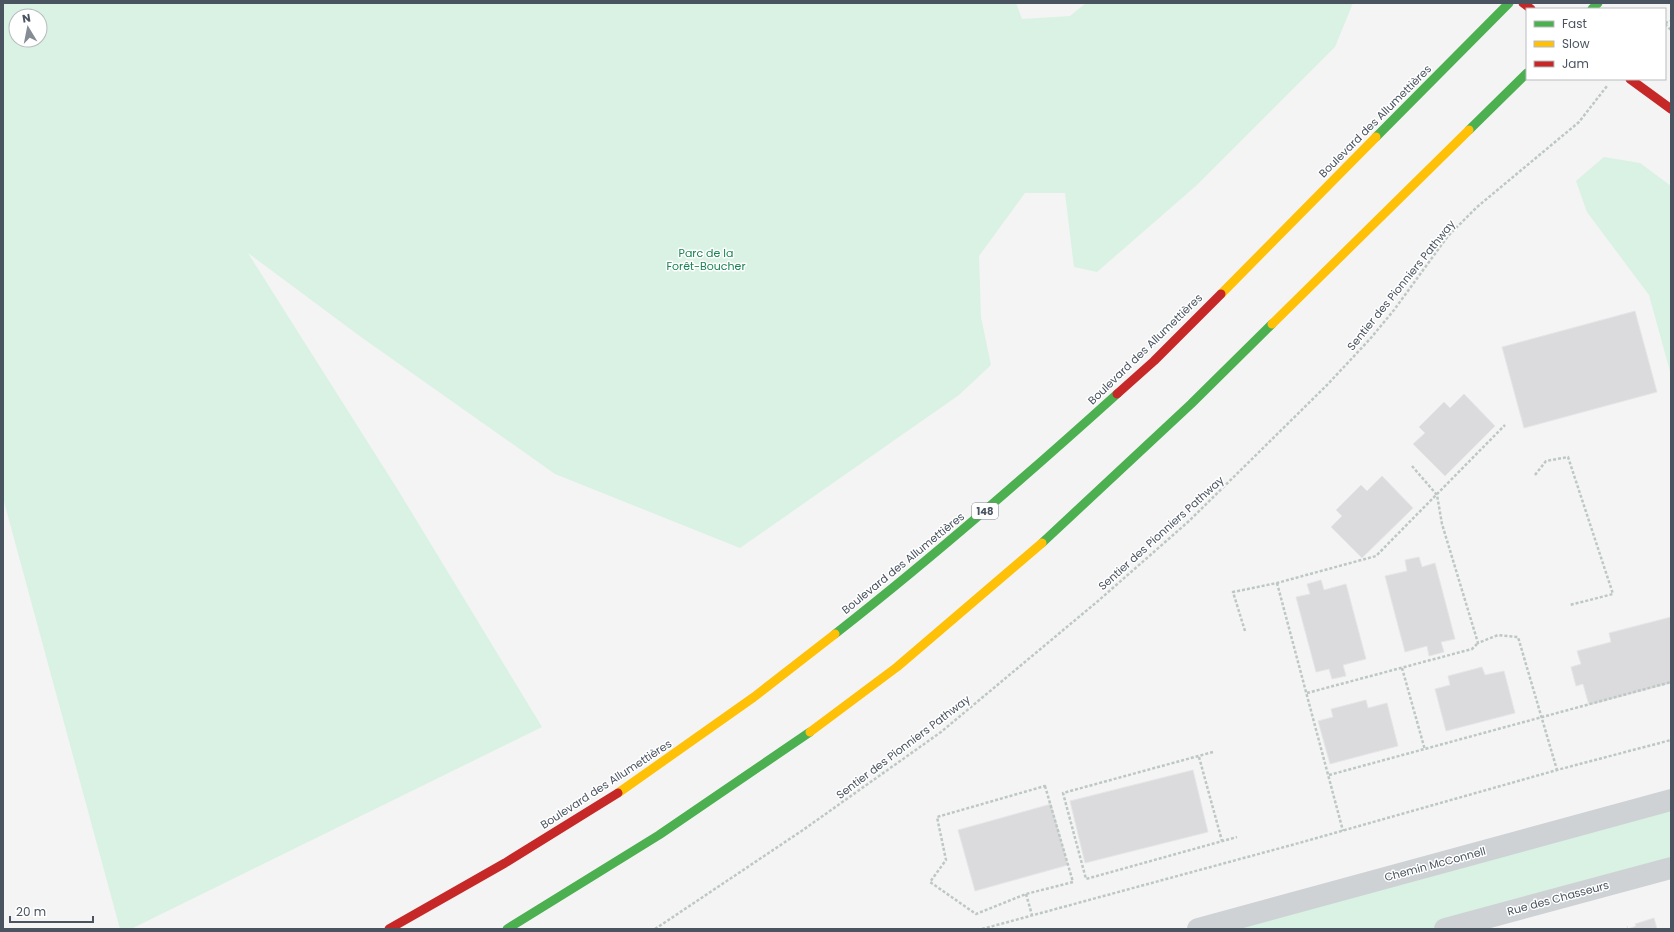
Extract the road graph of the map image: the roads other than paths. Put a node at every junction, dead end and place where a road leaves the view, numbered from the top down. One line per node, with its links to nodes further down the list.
1 (1509, 3): 7 (main road, Boulevard des Allumettières / 148)
2 (1526, 74): 8 (main road)
3 (1631, 80): 4 (main road)
4 (1671, 109)
5 (1671, 800): 9 (street, Chemin McConnell)
6 (1671, 868): 10 (street, Rue des Chasseurs)
7 (389, 929)
8 (507, 929)
9 (1198, 929)
10 (1445, 929)

